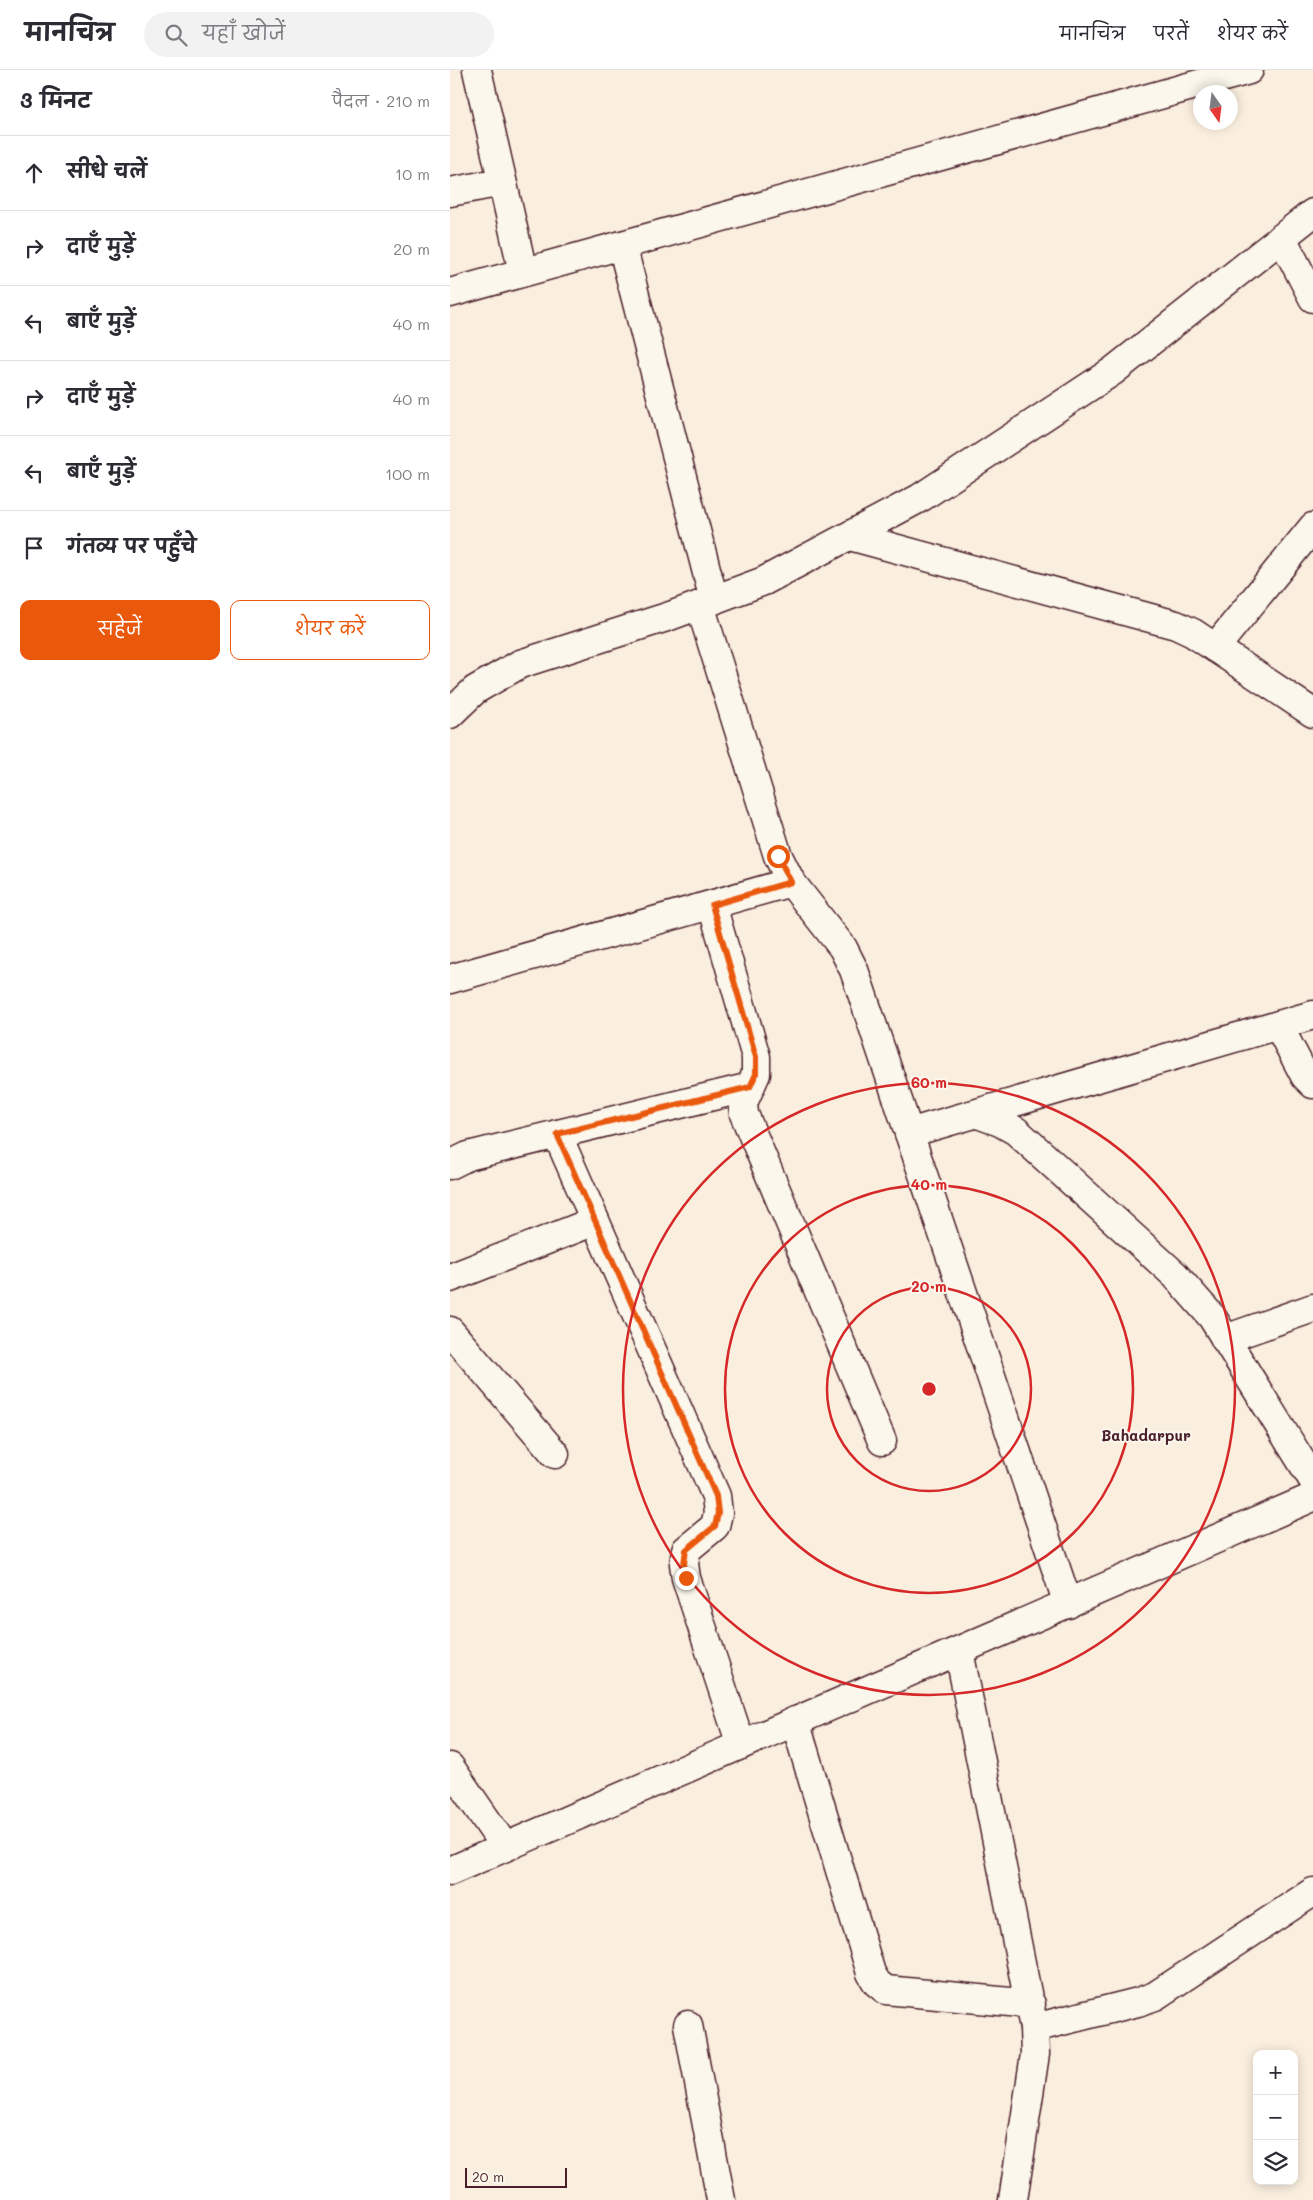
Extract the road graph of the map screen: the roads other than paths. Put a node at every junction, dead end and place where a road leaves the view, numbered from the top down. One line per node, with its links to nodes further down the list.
1 (477, 70): 3 (main road)
2 (1249, 70): 7 (main road)
3 (502, 182): 4 (main road); 8 (main road)
4 (450, 192)
5 (1313, 213): 6 (main road)
6 (1282, 238): 10 (main road); 12 (main road)
7 (622, 245): 8 (main road); 13 (main road)
8 (523, 272): 9 (main road)
9 (450, 293)
10 (1313, 298)
11 (1313, 527): 14 (main road)
12 (850, 536): 13 (main road); 14 (main road)
13 (707, 602): 16 (main road); 17 (main road)
14 (1215, 648): 15 (main road)
15 (1313, 713)
16 (450, 714)
17 (791, 882): 18 (main road); 25 (main road)
18 (712, 905): 19 (main road); 23 (main road)
19 (450, 979)
20 (1313, 1015): 21 (main road)
21 (1278, 1026): 22 (main road); 24 (main road)
22 (1313, 1084)
23 (750, 1087): 26 (main road); 33 (main road)
24 (978, 1114): 25 (main road); 32 (main road)
25 (909, 1133): 37 (main road)
26 (557, 1134): 27 (main road); 28 (main road)
27 (450, 1165)
28 (595, 1221): 29 (main road); 40 (main road)
29 (450, 1278)
30 (1313, 1308): 32 (main road)
31 (450, 1331): 34 (main road)
32 (1225, 1339): 35 (main road)
33 (882, 1441)
34 (555, 1454)
35 (1313, 1480)
36 (1313, 1497): 37 (main road)
37 (1068, 1604): 38 (main road)
38 (959, 1651): 39 (main road); 45 (main road)
39 (795, 1721): 40 (main road); 45 (main road)
40 (741, 1745): 42 (main road)
41 (450, 1767): 42 (main road)
42 (505, 1847): 43 (main road)
43 (450, 1871)
44 (1313, 1892): 45 (main road)
45 (1033, 2016): 48 (main road)
46 (688, 2024): 47 (main road)
47 (721, 2200)
48 (1013, 2200)

